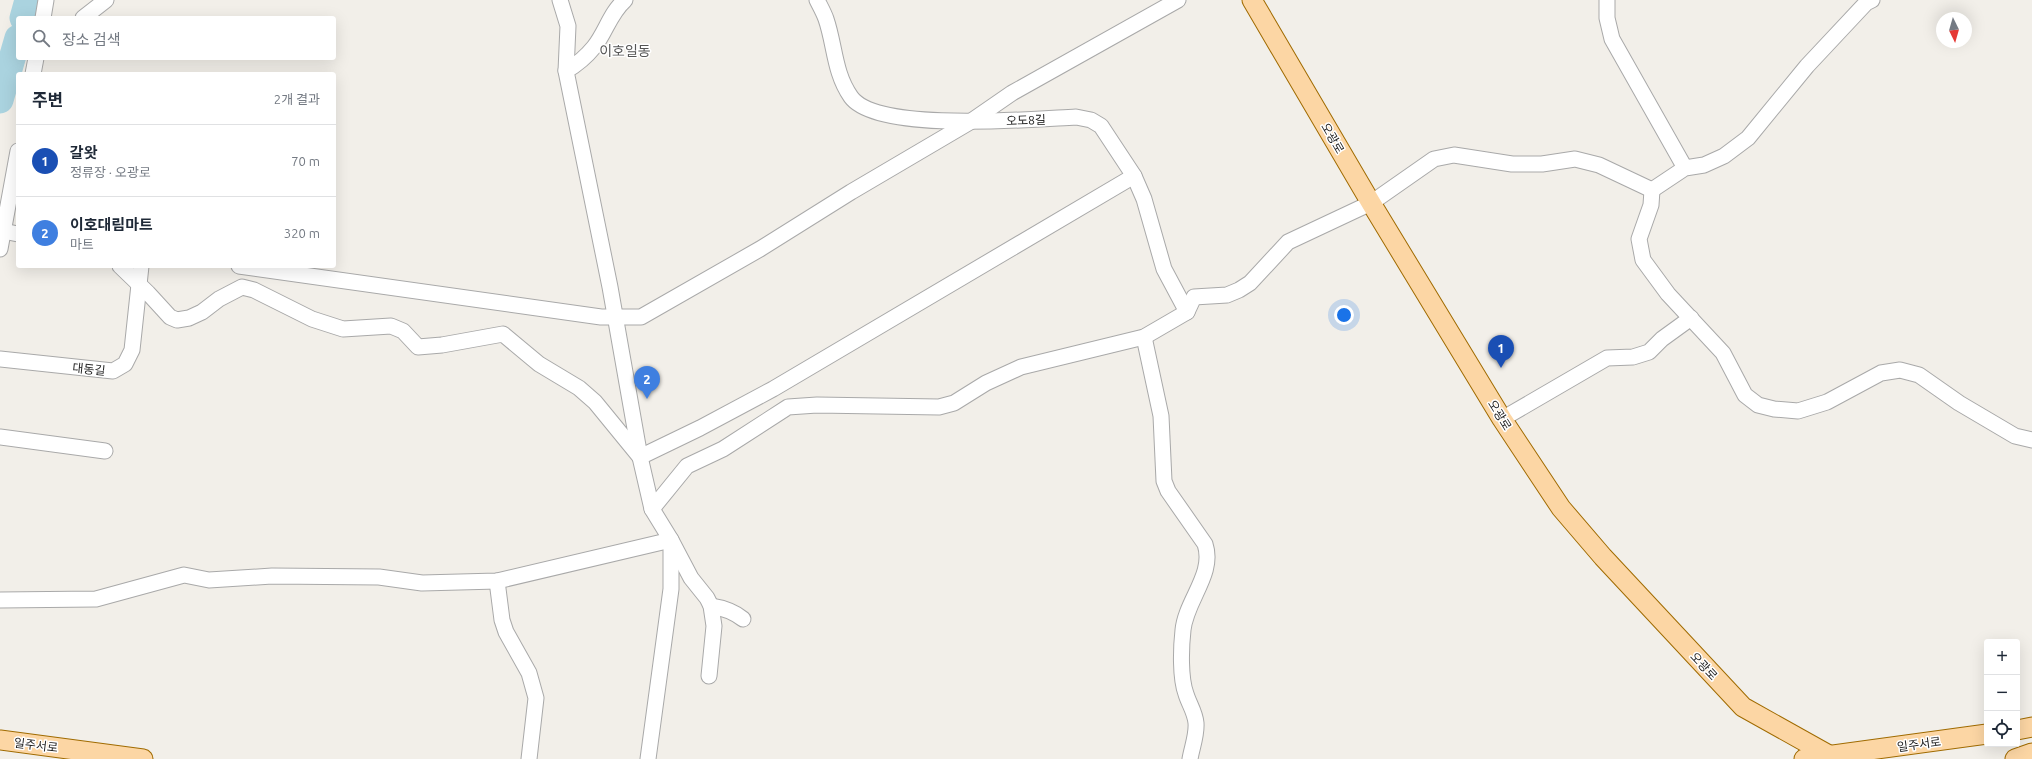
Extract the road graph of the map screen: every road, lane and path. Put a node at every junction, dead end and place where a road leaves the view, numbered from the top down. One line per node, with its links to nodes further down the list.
1 (46, 0): 10 (street)
2 (106, 0): 11 (street)
3 (560, 0): 13 (street)
4 (625, 0): 13 (street)
5 (818, 0): 15 (street, 오도8길)
6 (1178, 0): 15 (street)
7 (1252, 0): 20 (main road, 오광로)
8 (1606, 0): 17 (street)
9 (1872, 0): 17 (street)
10 (43, 16)
11 (86, 16)
12 (36, 60): 14 (street)
13 (566, 71): 32 (street)
14 (33, 72)
15 (970, 122): 18 (street, 오도8길); 32 (street)
16 (16, 162): 21 (street)
17 (1685, 168): 19 (street)
18 (1134, 176): 31 (street, 오도8길); 40 (street)
19 (1652, 190): 20 (street); 33 (street)
20 (1371, 202): 31 (street); 36 (main road, 오광로)
21 (3, 231): 22 (street); 23 (street)
22 (16, 234)
23 (0, 249)
24 (122, 268): 29 (street)
25 (141, 268): 29 (street, 대동길)
26 (243, 268): 30 (street)
27 (263, 268): 28 (street)
28 (304, 270): 32 (street)
29 (137, 283): 30 (street); 35 (street, 대동길)
30 (246, 288): 40 (street)
31 (1187, 312): 34 (street)
32 (616, 318): 40 (street)
33 (1691, 318): 36 (street); 38 (street)
34 (1144, 337): 41 (street); 57 (street)
35 (0, 359)
36 (1502, 419): 53 (main road, 오광로)
37 (0, 437): 39 (street)
38 (2032, 440)
39 (105, 451)
40 (640, 457): 41 (street)
41 (652, 509): 42 (street)
42 (671, 540): 43 (street); 45 (street); 56 (street)
43 (497, 581): 44 (street); 55 (street)
44 (0, 600)
45 (711, 606): 46 (street); 47 (street)
46 (743, 620)
47 (709, 676)
48 (2032, 727): 49 (main road)
49 (2020, 729)
50 (1984, 734): 53 (main road, 일주서로)
51 (0, 740): 54 (main road, 일주서로)
52 (2032, 753): 59 (main road)
53 (1835, 758): 58 (main road, 일주서로)
54 (143, 759)
55 (530, 759)
56 (648, 759)
57 (1190, 759)
58 (1804, 759)
59 (2015, 759)

